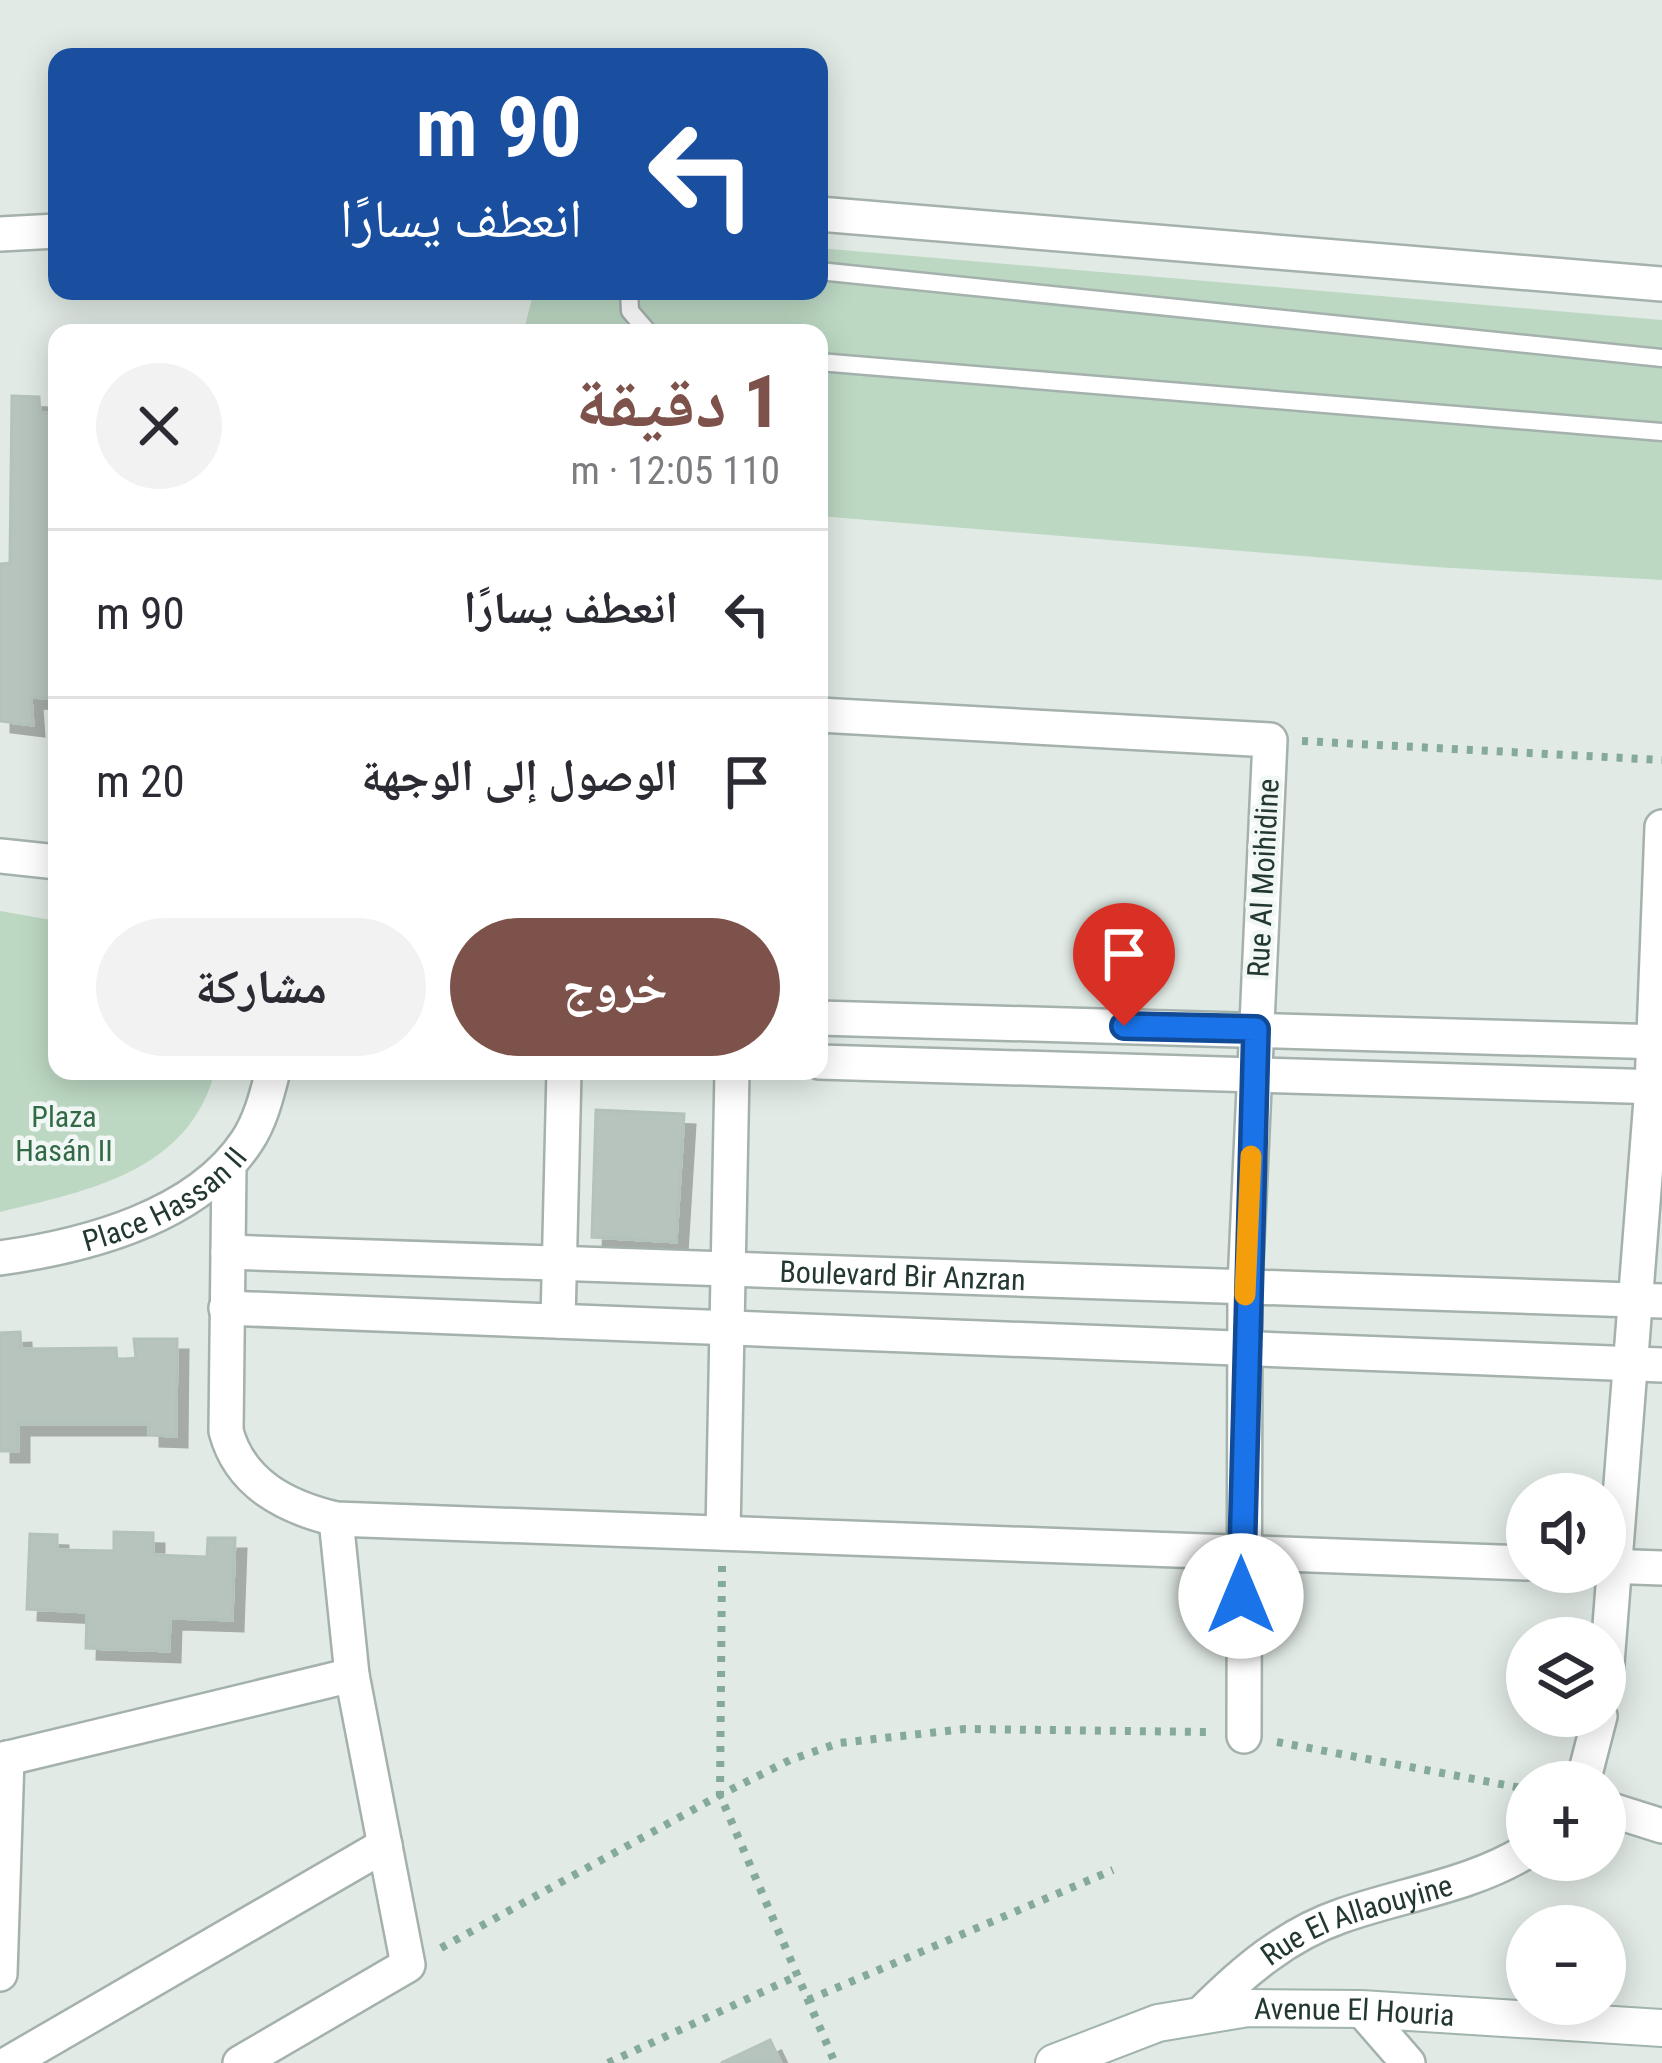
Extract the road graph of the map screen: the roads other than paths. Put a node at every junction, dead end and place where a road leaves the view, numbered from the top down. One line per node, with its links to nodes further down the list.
1 (828, 215): 5 (street)
2 (48, 231): 3 (street)
3 (0, 234)
4 (828, 272): 6 (lane)
5 (1662, 284)
6 (1662, 358)
7 (828, 363): 8 (lane)
8 (1662, 432)
9 (828, 715): 14 (street, Rue Al Moihidine)
10 (1662, 827): 15 (street)
11 (0, 856): 12 (street)
12 (48, 861)
13 (828, 1018): 14 (street)
14 (1256, 1029): 15 (street); 17 (street, Rue Al Moihidine)
15 (1657, 1042): 21 (street)
16 (828, 1063): 17 (street)
17 (1255, 1075): 21 (street); 27 (street, Rue Al Moihidine)
18 (270, 1080): 22 (street, Place Hassan II)
19 (564, 1080): 25 (street)
20 (732, 1080): 26 (street)
21 (1657, 1087): 28 (street)
22 (229, 1165): 23 (street); 24 (street, Place Hassan II)
23 (228, 1252): 25 (street, Boulevard Bir Anzran); 29 (street)
24 (0, 1258)
25 (557, 1263): 26 (street, Boulevard Bir Anzran); 30 (street)
26 (731, 1268): 27 (street, Boulevard Bir Anzran); 31 (street)
27 (1245, 1285): 28 (street, Boulevard Bir Anzran); 32 (street, Rue Al Moihidine)
28 (1649, 1301): 33 (street)
29 (226, 1308): 30 (street, Boulevard Bir Anzran); 35 (street)
30 (558, 1321): 31 (street, Boulevard Bir Anzran)
31 (730, 1326): 32 (street, Boulevard Bir Anzran); 36 (street)
32 (1245, 1348): 33 (street, Boulevard Bir Anzran); 37 (street, Rue Al Moihidine)
33 (1647, 1364): 34 (street)
34 (1626, 1482)
35 (336, 1519): 36 (street); 41 (street)
36 (723, 1533): 37 (street)
37 (1241, 1550): 38 (street); 42 (street, Rue Al Moihidine)
38 (1506, 1562)
39 (1626, 1567): 40 (street)
40 (1662, 1568)
41 (352, 1675): 43 (street); 46 (street)
42 (1244, 1736)
43 (4, 1759): 48 (street)
44 (1626, 1815): 45 (street)
45 (1662, 1826)
46 (385, 1845): 52 (street); 53 (street)
47 (1506, 1862): 50 (street, Rue El Allaouyine)
48 (0, 1974)
49 (1360, 2009): 50 (street, Avenue El Houria); 51 (street, Avenue El Houria); 55 (street)
50 (1202, 2012): 54 (street, Avenue El Houria)
51 (1662, 2028)
52 (9, 2063)
53 (240, 2063)
54 (1054, 2063)
55 (1408, 2063)

